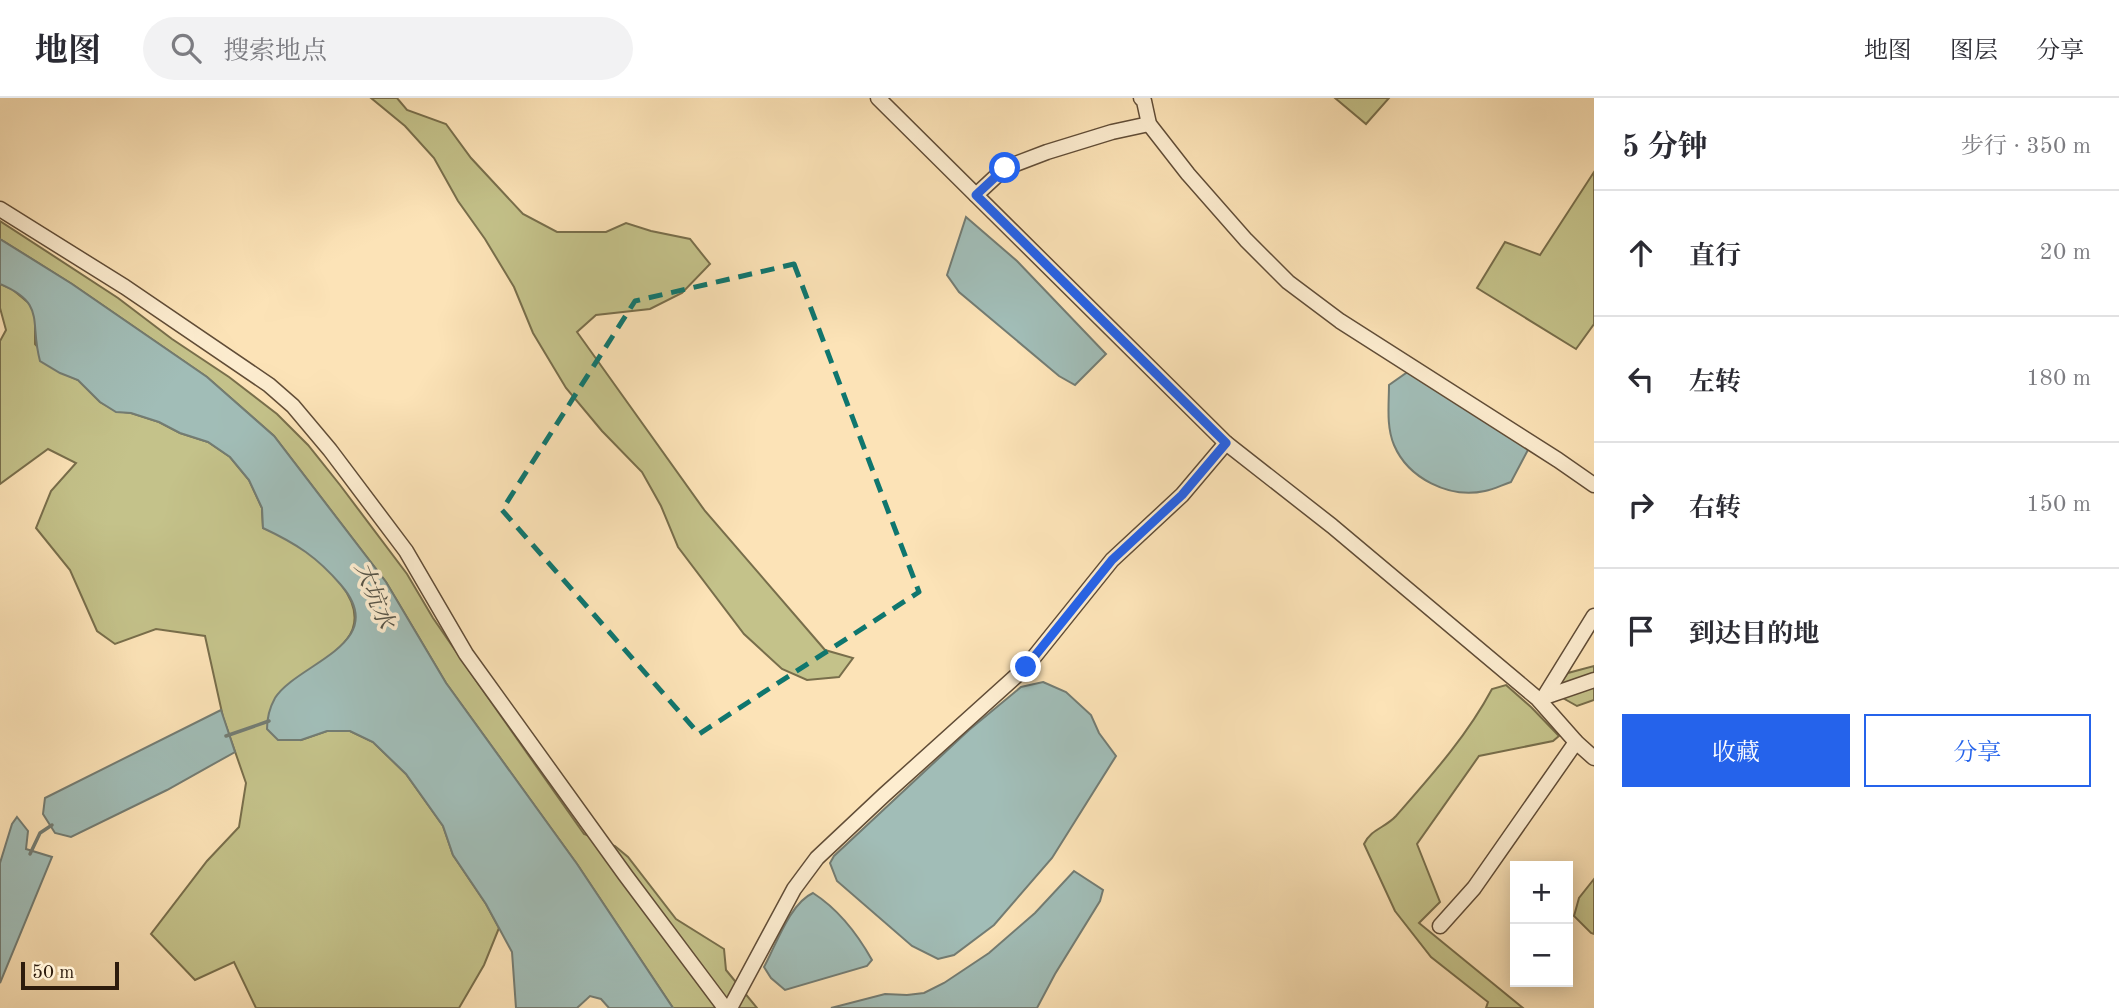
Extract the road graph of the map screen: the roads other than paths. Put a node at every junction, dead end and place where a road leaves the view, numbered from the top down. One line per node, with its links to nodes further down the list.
1 (878, 98): 4 (street)
2 (1141, 98): 3 (street)
3 (1149, 124): 4 (street); 7 (street)
4 (976, 195): 6 (street)
5 (0, 209): 14 (street)
6 (1226, 443): 10 (street); 14 (street)
7 (1594, 485)
8 (1594, 616): 10 (street)
9 (1594, 680): 10 (street)
10 (1541, 698): 11 (street)
11 (1576, 742): 12 (street); 13 (street)
12 (1594, 758)
13 (1440, 926)
14 (727, 1008)

